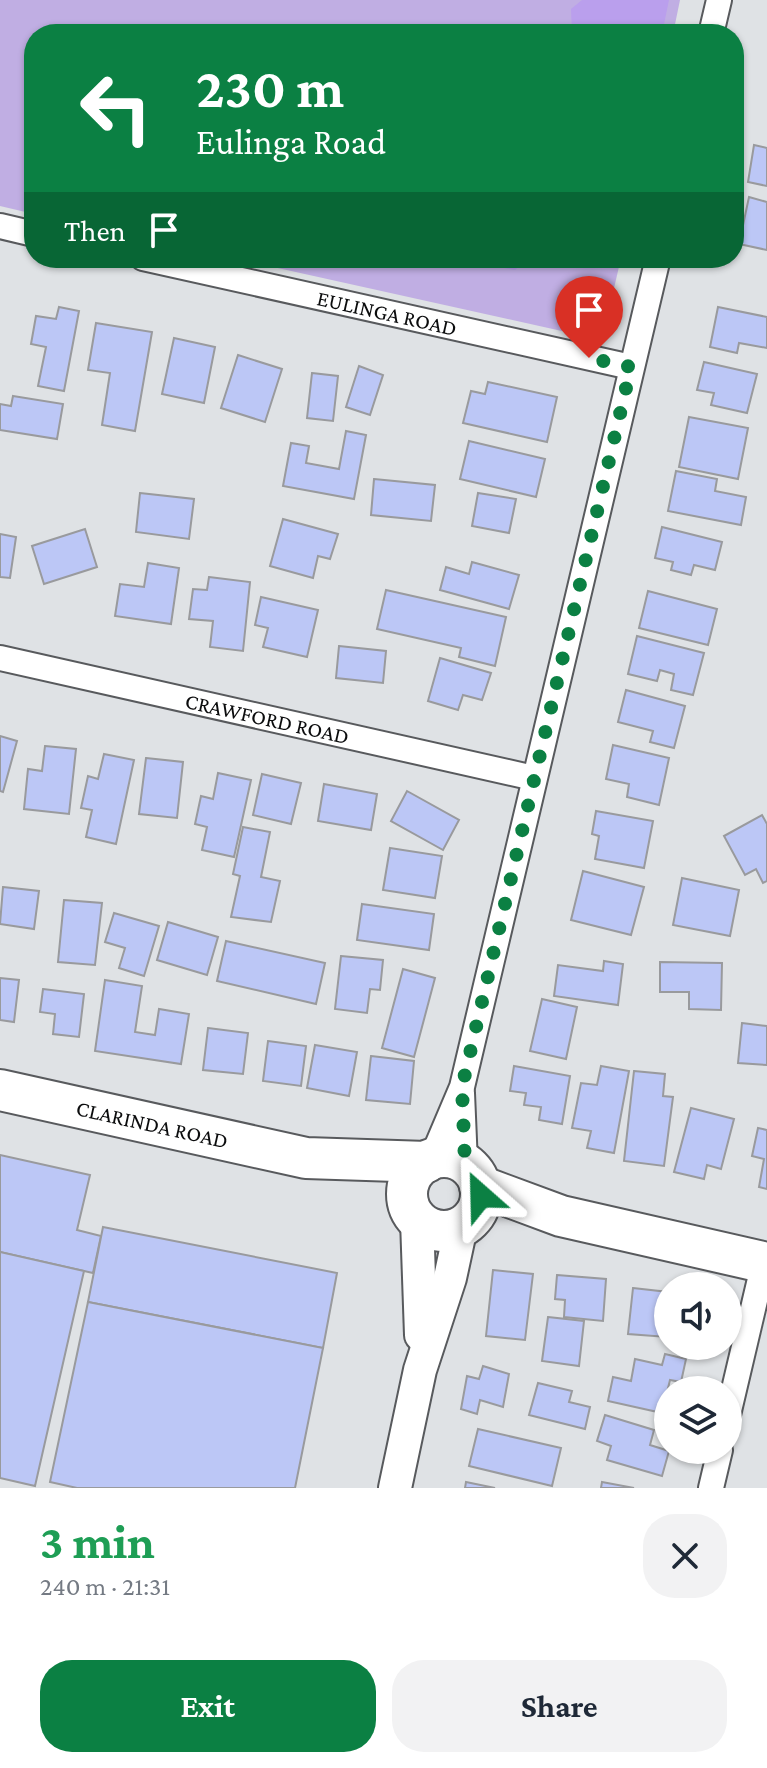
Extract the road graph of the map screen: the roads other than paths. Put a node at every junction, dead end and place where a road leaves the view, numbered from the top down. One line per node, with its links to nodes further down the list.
1 (719, 0): 2 (street)
2 (713, 24)
3 (0, 226): 4 (street)
4 (24, 232)
5 (188, 268): 7 (street, EULINGA ROAD)
6 (656, 268): 7 (street)
7 (631, 367): 9 (street)
8 (0, 658): 9 (street, CRAWFORD ROAD)
9 (534, 778): 10 (street)
10 (462, 1087): 13 (street); 13 (street)
11 (0, 1090): 12 (main road, CLARINDA ROAD)
12 (306, 1158): 13 (main road, CLARINDA ROAD); 14 (main road, CLARINDA ROAD)
13 (456, 1186): 14 (main road, CLARINDA ROAD); 14 (main road); 15 (main road, CLARINDA ROAD); 16 (street)
14 (414, 1216): 16 (street)
15 (765, 1262): 17 (street)
16 (420, 1370): 19 (street)
17 (737, 1376)
18 (717, 1464): 20 (street)
19 (395, 1488)
20 (711, 1488)

